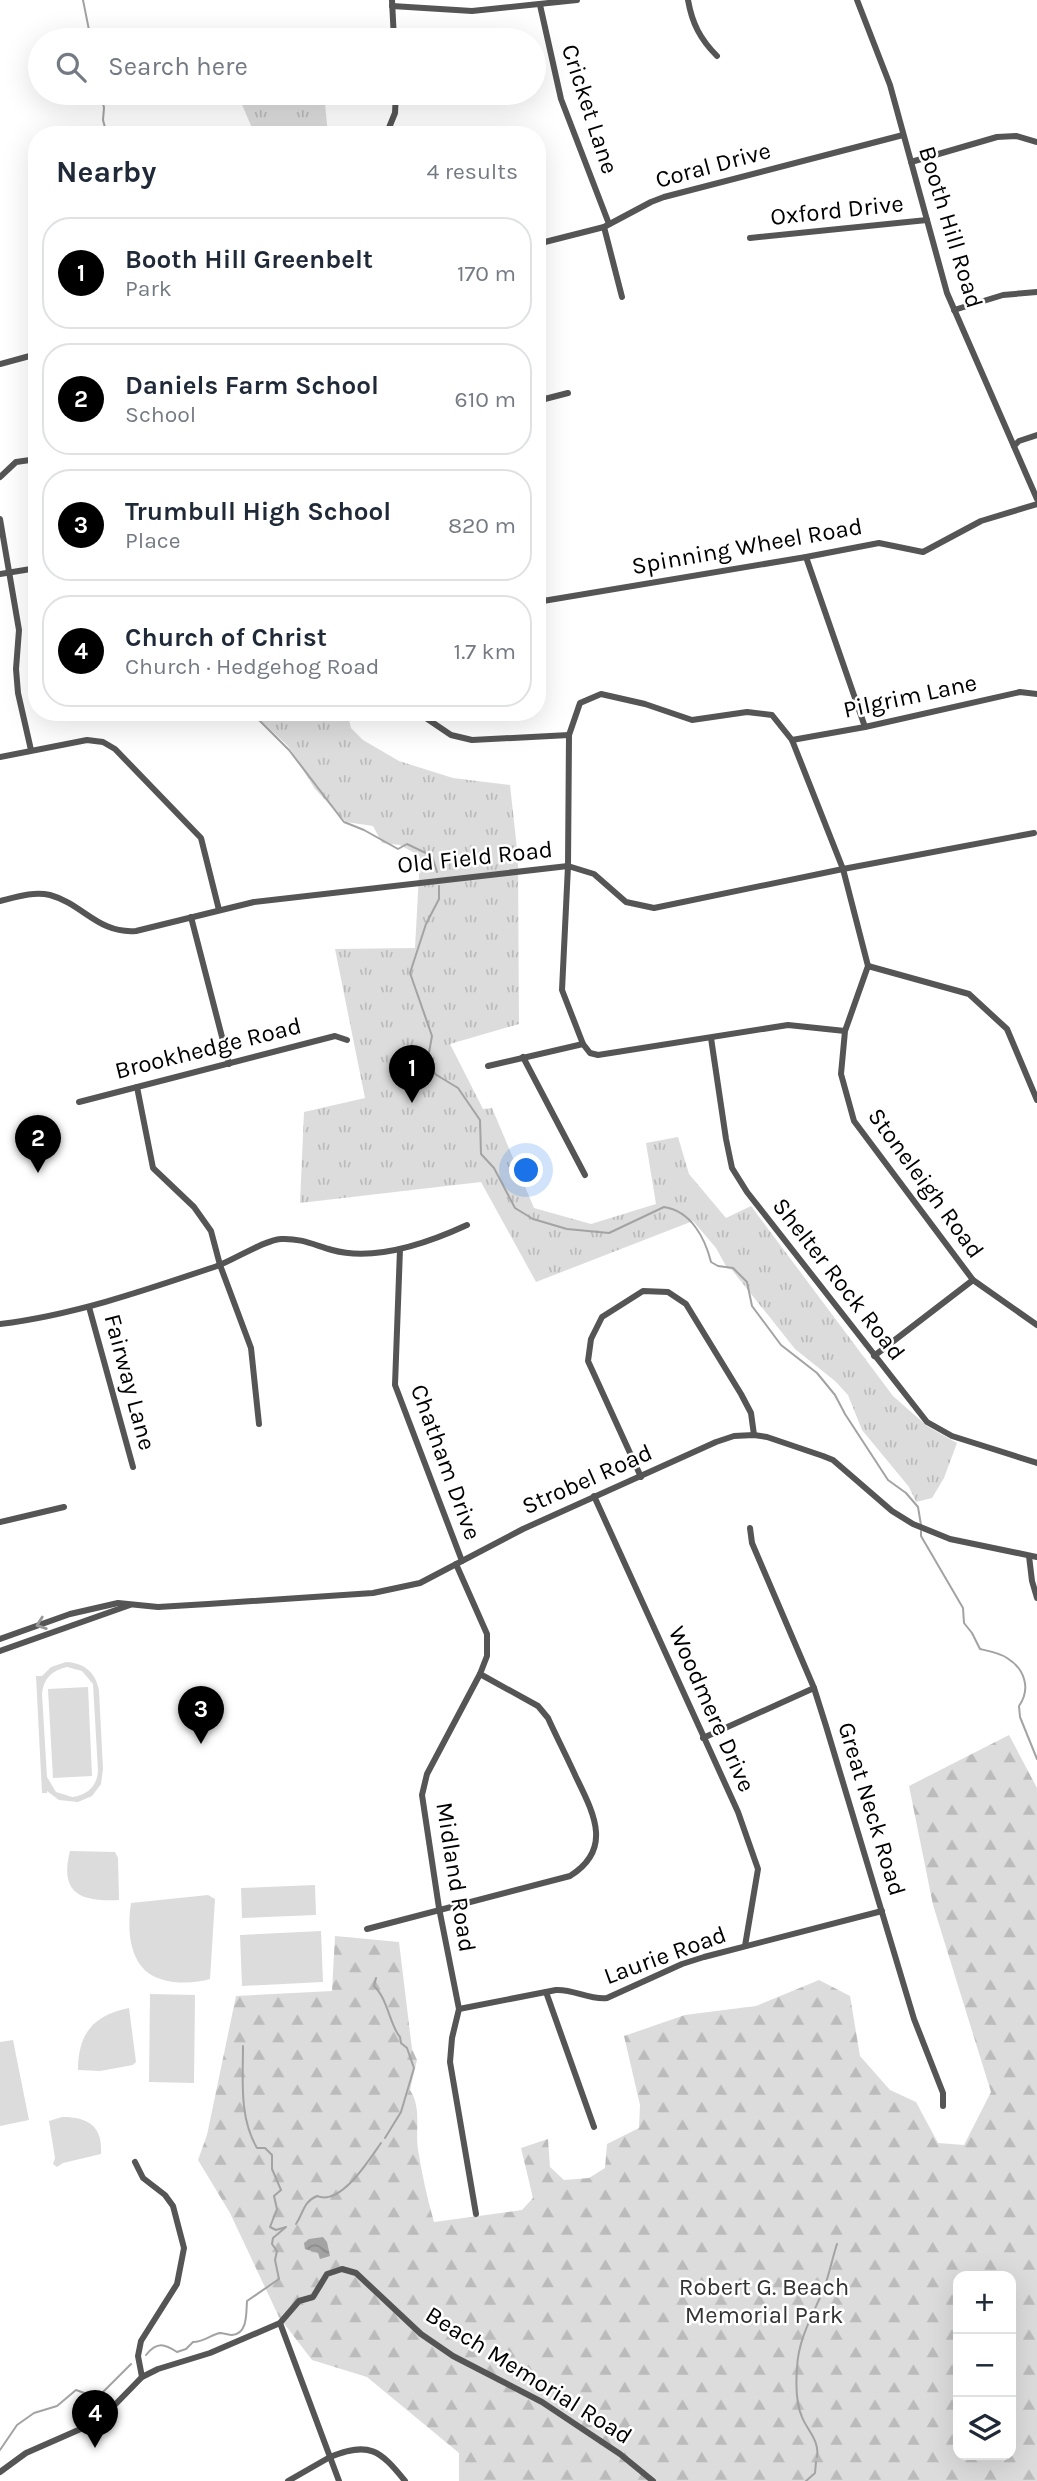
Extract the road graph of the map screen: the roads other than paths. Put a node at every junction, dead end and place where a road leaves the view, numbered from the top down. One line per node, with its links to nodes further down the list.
1 (577, 0): 5 (street)
2 (688, 0): 9 (street)
3 (857, 0): 12 (street, Booth Hill Road)
4 (392, 3): 5 (street); 6 (street)
5 (540, 5): 7 (street, Cricket Lane)
6 (393, 28)
7 (545, 28)
8 (546, 32): 16 (street, Cricket Lane)
9 (717, 56)
10 (395, 105): 11 (street)
11 (390, 126)
12 (903, 135): 14 (street, Booth Hill Road); 16 (street, Coral Drive)
13 (1037, 142): 14 (street)
14 (911, 162): 15 (street, Booth Hill Road)
15 (927, 220): 17 (street, Oxford Drive); 21 (street, Booth Hill Road)
16 (606, 225): 18 (street, Coral Drive); 20 (street, Cricket Lane)
17 (750, 238)
18 (546, 242)
19 (1037, 292): 21 (street)
20 (622, 297)
21 (954, 310): 27 (street, Booth Hill Road)
22 (28, 356): 23 (street)
23 (0, 364)
24 (568, 393): 25 (street)
25 (546, 399)
26 (1037, 435): 27 (street)
27 (1014, 446): 30 (street, Booth Hill Road)
28 (28, 460): 29 (street)
29 (0, 477)
30 (1037, 499)
31 (1037, 504): 33 (street, Spinning Wheel Road)
32 (0, 519): 35 (street)
33 (806, 557): 37 (street, Spinning Wheel Road); 40 (street)
34 (28, 569): 35 (street)
35 (10, 572): 36 (street); 43 (street)
36 (0, 574)
37 (546, 600)
38 (1037, 694): 40 (street, Pilgrim Lane)
39 (430, 721): 41 (street)
40 (865, 727): 42 (street, Pilgrim Lane)
41 (569, 735): 42 (street); 46 (street)
42 (792, 740): 47 (street)
43 (31, 750): 44 (street); 49 (street)
44 (0, 757)
45 (1034, 833): 47 (street, Old Field Road)
46 (568, 866): 47 (street, Old Field Road); 49 (street, Old Field Road); 55 (street)
47 (843, 869): 51 (street)
48 (0, 901): 50 (street, Old Field Road)
49 (219, 910): 50 (street, Old Field Road)
50 (191, 917): 57 (street)
51 (868, 966): 52 (street, Stoneleigh Road); 60 (street)
52 (845, 1031): 53 (street); 66 (street, Stoneleigh Road)
53 (711, 1038): 55 (street); 70 (street, Shelter Rock Road)
54 (347, 1040): 57 (street, Brookhedge Road)
55 (583, 1044): 56 (street)
56 (523, 1057): 58 (street); 62 (street)
57 (229, 1063): 59 (street, Brookhedge Road)
58 (488, 1066)
59 (137, 1087): 61 (street, Brookhedge Road); 65 (street)
60 (1037, 1100)
61 (79, 1101)
62 (585, 1175)
63 (467, 1225): 64 (street)
64 (400, 1249): 65 (street); 82 (street, Chatham Drive)
65 (220, 1265): 67 (street); 71 (street)
66 (973, 1280): 69 (street, Stoneleigh Road); 70 (street)
67 (89, 1307): 68 (street); 74 (street, Fairway Lane)
68 (0, 1324)
69 (1037, 1325)
70 (874, 1356): 73 (street, Shelter Rock Road)
71 (259, 1424)
72 (754, 1435): 75 (street, Strobel Road); 75 (street); 80 (street, Strobel Road)
73 (1037, 1463)
74 (133, 1467)
75 (641, 1477): 76 (street, Strobel Road)
76 (594, 1496): 82 (street, Strobel Road); 91 (street, Woodmere Drive)
77 (64, 1507): 78 (street)
78 (0, 1522)
79 (750, 1528): 90 (street, Great Neck Road)
80 (1029, 1556): 81 (street, Strobel Road); 83 (street)
81 (1037, 1557)
82 (459, 1563): 84 (street, Strobel Road); 89 (street, Midland Road)
83 (1037, 1598)
84 (130, 1605): 85 (street, Strobel Road); 86 (street, Strobel Road)
85 (69, 1614): 86 (street); 87 (street, Strobel Road, one-way to 87)
86 (73, 1624): 88 (street, Strobel Road)
87 (0, 1639)
88 (0, 1651)
89 (480, 1674): 92 (street, Midland Road); 92 (street)
90 (814, 1688): 91 (street); 93 (street, Great Neck Road)
91 (703, 1738): 95 (street, Woodmere Drive)
92 (439, 1908): 94 (street); 97 (street, Midland Road)
93 (882, 1911): 95 (street, Laurie Road); 98 (street, Great Neck Road)
94 (367, 1929)
95 (745, 1946): 96 (street, Laurie Road)
96 (545, 1992): 97 (street, Laurie Road); 99 (street)
97 (459, 2009): 101 (street, Midland Road)
98 (943, 2106)
99 (594, 2127)
100 (135, 2162): 103 (street)
101 (476, 2214)
102 (281, 2323): 103 (street); 104 (street); 109 (street, Beach Memorial Road)
103 (142, 2377): 105 (street)
104 (330, 2457): 106 (street); 107 (street); 108 (street)
105 (0, 2472)
106 (288, 2481)
107 (339, 2481)
108 (405, 2481)
109 (653, 2481)

